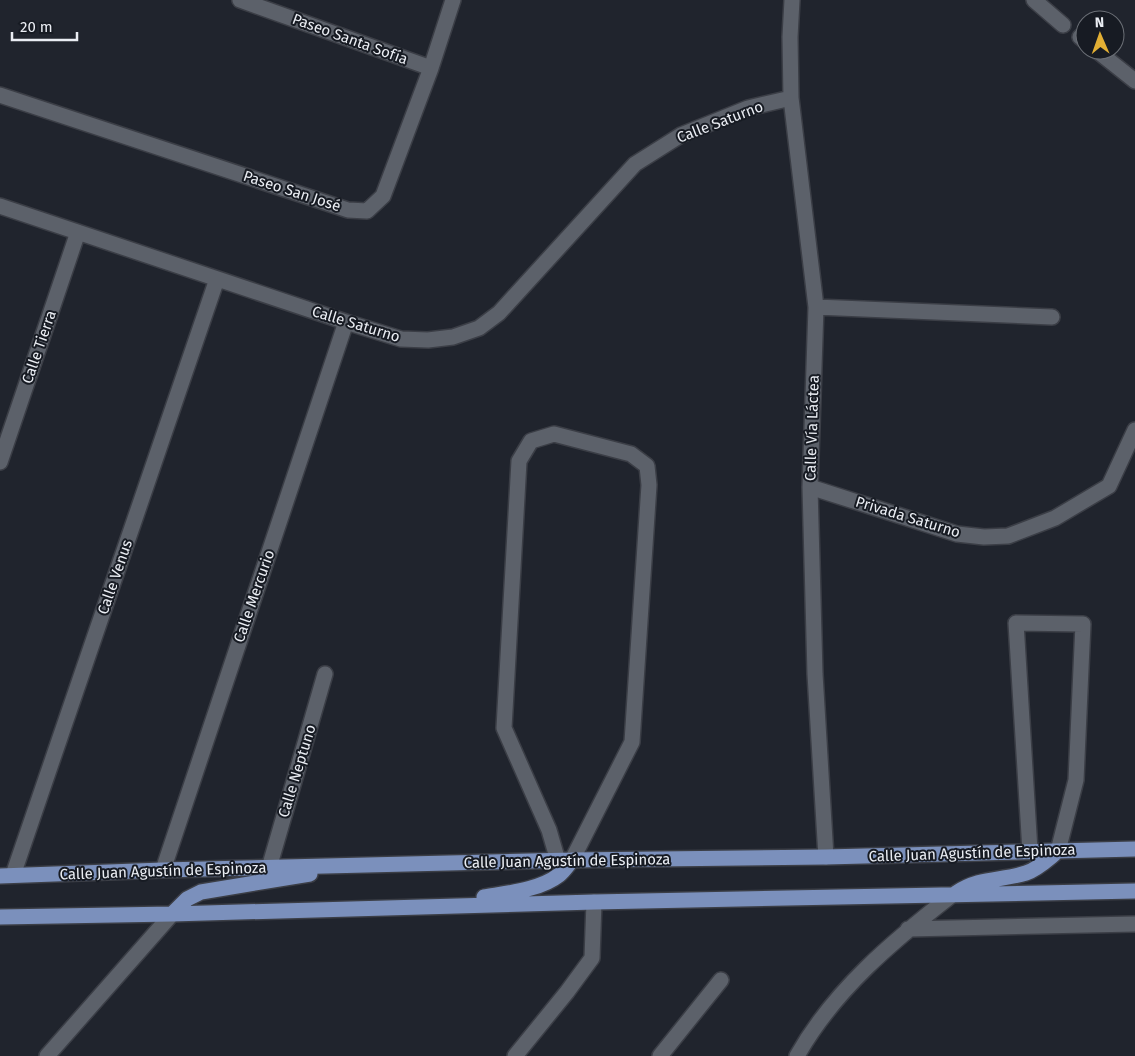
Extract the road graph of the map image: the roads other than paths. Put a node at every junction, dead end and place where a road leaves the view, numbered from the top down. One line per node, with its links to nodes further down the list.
1 (240, 0): 7 (street, Paseo Santa Sofía)
2 (453, 0): 7 (street, Paseo San José)
3 (792, 0): 10 (street, Calle Vía Láctea)
4 (1034, 0): 5 (street)
5 (1063, 25)
6 (1108, 60): 8 (street)
7 (431, 68): 9 (street, Paseo San José)
8 (1135, 82)
9 (0, 95)
10 (791, 98): 14 (street, Calle Vía Láctea); 16 (street, Calle Saturno)
11 (0, 206): 12 (street, Calle Saturno)
12 (78, 232): 13 (street, Calle Saturno); 18 (street, Calle Tierra)
13 (217, 278): 16 (street, Calle Saturno); 29 (street, Calle Venus)
14 (816, 307): 15 (street); 19 (street, Calle Vía Láctea)
15 (1052, 317)
16 (346, 322): 28 (street, Calle Mercurio)
17 (1135, 430): 19 (street, Privada Saturno)
18 (0, 462)
19 (810, 487): 24 (street, Calle Vía Láctea)
20 (325, 674): 27 (street, Calle Neptuno)
21 (1135, 849): 23 (main road, Calle Juan Agustín de Espinoza)
22 (1030, 851): 23 (main road, Calle Juan Agustín de Espinoza); 23 (street); 24 (main road, Calle Juan Agustín de Espinoza)
23 (1058, 851): 31 (main road)
24 (826, 857): 25 (main road, Calle Juan Agustín de Espinoza)
25 (565, 860): 25 (street); 26 (main road, Calle Juan Agustín de Espinoza); 33 (main road)
26 (370, 865): 27 (main road, Calle Juan Agustín de Espinoza); 34 (main road)
27 (268, 868): 28 (main road, Calle Juan Agustín de Espinoza)
28 (162, 870): 29 (main road, Calle Juan Agustín de Espinoza)
29 (7, 876)
30 (1135, 891): 31 (main road)
31 (952, 895): 32 (main road); 37 (street)
32 (594, 902): 33 (main road); 40 (street)
33 (454, 906): 34 (main road)
34 (172, 914): 35 (main road); 39 (street)
35 (0, 917)
36 (1135, 924): 37 (street)
37 (908, 929): 42 (street)
38 (721, 980): 41 (street)
39 (47, 1056)
40 (515, 1056)
41 (660, 1056)
42 (797, 1056)

